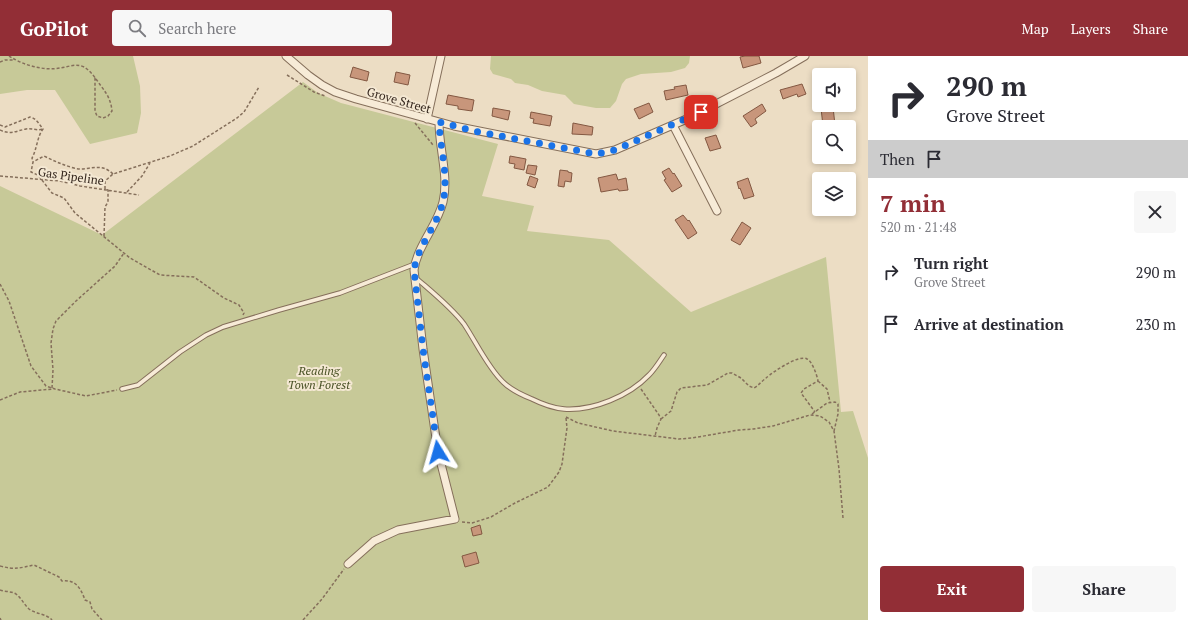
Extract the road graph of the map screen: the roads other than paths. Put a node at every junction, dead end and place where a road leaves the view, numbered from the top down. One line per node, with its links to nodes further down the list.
1 (286, 56): 4 (street, Grove Street)
2 (441, 56): 4 (street)
3 (805, 56): 6 (street, Grove Street)
4 (427, 119): 5 (street, Grove Street)
5 (439, 122): 6 (street, Grove Street); 8 (street)
6 (673, 125): 7 (street)
7 (717, 211)
8 (415, 264): 9 (street); 11 (lane)
9 (415, 277): 10 (lane); 12 (street)
10 (664, 355)
11 (122, 389)
12 (348, 564)

